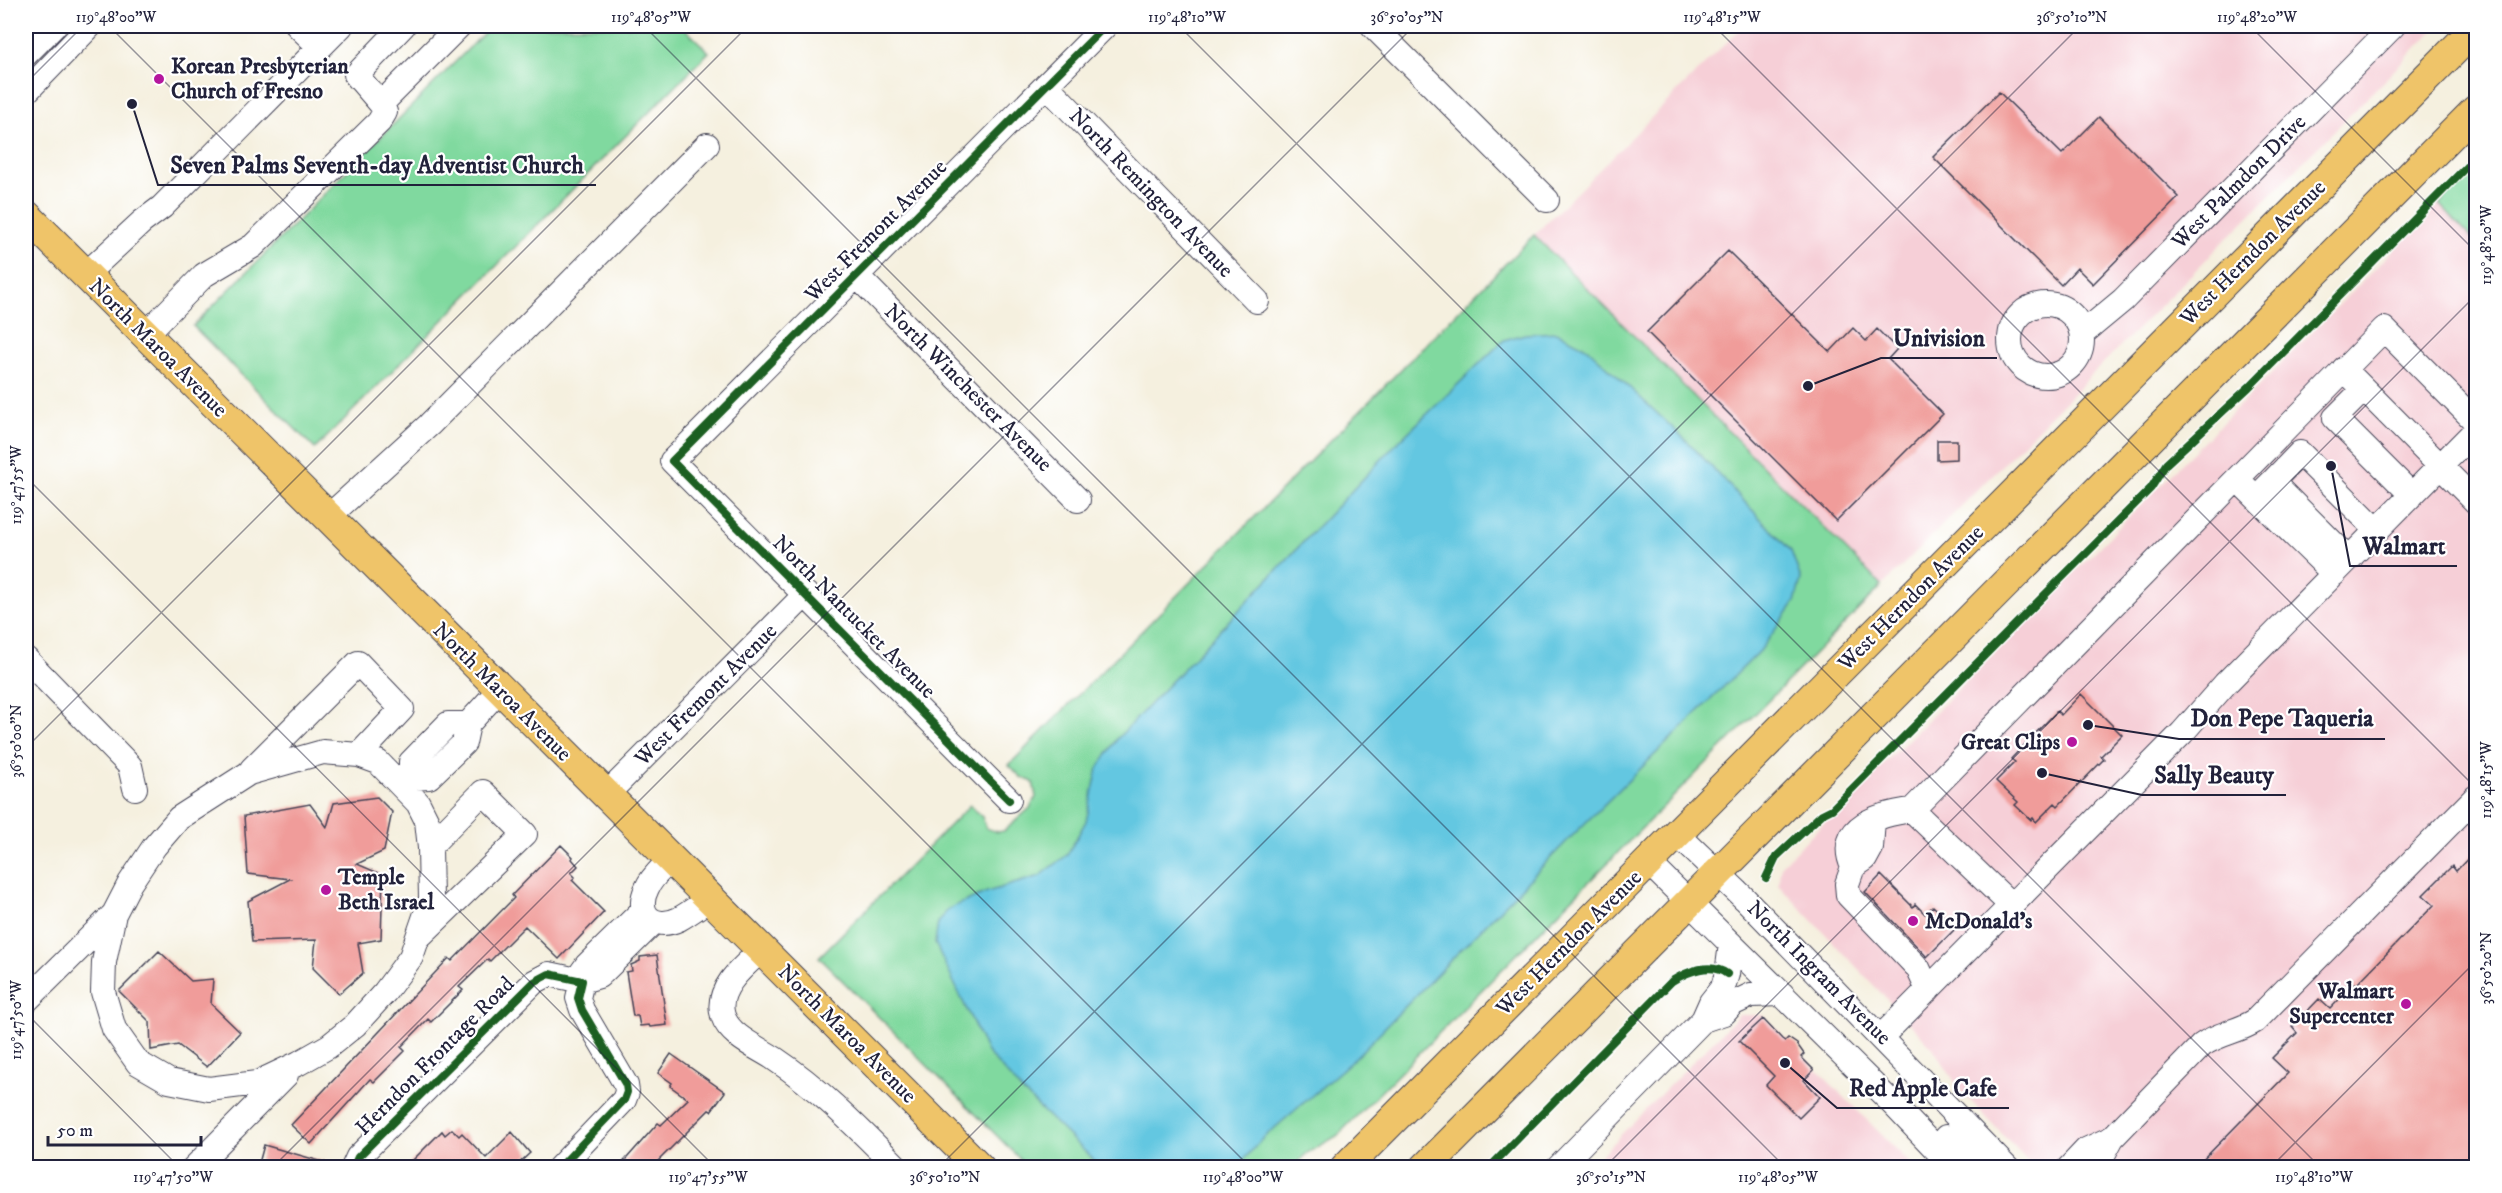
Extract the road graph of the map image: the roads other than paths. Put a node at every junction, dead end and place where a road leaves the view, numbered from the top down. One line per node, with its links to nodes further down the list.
1 (54, 26): 12 (street)
2 (90, 26): 14 (street)
3 (298, 26): 11 (street)
4 (341, 26): 11 (street)
5 (403, 26): 15 (street)
6 (459, 26): 15 (street)
7 (1105, 26): 13 (street, West Fremont Avenue)
8 (1373, 26): 18 (street)
9 (2393, 26): 23 (street, West Palmdon Drive)
10 (2476, 28): 49 (main road, West Herndon Avenue)
11 (320, 47): 20 (street)
12 (26, 54)
13 (1046, 85): 21 (street, West Fremont Avenue); 22 (street, North Remington Avenue)
14 (26, 92)
15 (381, 104): 24 (street)
16 (2476, 110): 53 (main road)
17 (707, 145): 35 (street)
18 (1547, 200)
19 (26, 215): 20 (main road, North Maroa Avenue)
20 (85, 275): 24 (main road, North Maroa Avenue)
21 (857, 276): 29 (street, West Fremont Avenue); 33 (street, North Winchester Avenue)
22 (1257, 301)
23 (2082, 334)
24 (146, 335): 35 (main road, North Maroa Avenue)
25 (2344, 369): 26 (street); 27 (street); 31 (street)
26 (2350, 404): 32 (street); 32 (street)
27 (2476, 422)
28 (2476, 430): 32 (street)
29 (672, 460): 38 (street, North Nantucket Avenue)
30 (2275, 478): 31 (street); 36 (street); 36 (street); 37 (street)
31 (2236, 479): 48 (street)
32 (2421, 486): 34 (street); 36 (street)
33 (1078, 500)
34 (2476, 502)
35 (328, 517): 40 (main road, North Maroa Avenue)
36 (2364, 543): 37 (street)
37 (2334, 574): 56 (street)
38 (806, 594): 45 (street, West Fremont Avenue); 47 (street, North Nantucket Avenue)
39 (26, 659): 44 (street)
40 (500, 689): 43 (street); 45 (main road, North Maroa Avenue)
41 (359, 755): 42 (street); 42 (street); 43 (street)
42 (249, 772): 57 (street)
43 (406, 782): 50 (street)
44 (135, 788)
45 (606, 795): 51 (main road, North Maroa Avenue)
46 (2476, 797): 70 (street)
47 (1009, 800)
48 (1912, 810): 56 (street); 63 (street)
49 (1677, 834): 52 (main road, West Herndon Avenue); 53 (street, North Ingram Avenue)
50 (430, 846): 59 (street); 59 (street)
51 (671, 859): 54 (main road, North Maroa Avenue); 58 (street)
52 (1649, 863): 55 (street, North Ingram Avenue); 76 (main road, West Herndon Avenue)
53 (1718, 873): 55 (main road); 67 (street, North Ingram Avenue)
54 (711, 898): 58 (street); 61 (main road, North Maroa Avenue)
55 (1689, 901): 60 (street, North Ingram Avenue); 77 (main road)
56 (2012, 906): 63 (street)
57 (114, 914): 65 (street); 68 (street)
58 (649, 916): 62 (street)
59 (418, 938): 68 (street)
60 (1731, 944): 64 (street, North Ingram Avenue); 66 (street)
61 (763, 949): 74 (street); 75 (main road, North Maroa Avenue)
62 (582, 981): 72 (street, Herndon Frontage Road); 73 (street)
63 (1928, 990): 67 (street)
64 (1782, 993): 66 (street); 69 (street, North Ingram Avenue)
65 (26, 1001)
66 (1704, 1020): 78 (street)
67 (1881, 1037): 81 (street, North Ingram Avenue)
68 (299, 1063): 71 (street)
69 (1890, 1101): 79 (street, North Ingram Avenue); 80 (street)
70 (2112, 1138): 82 (street); 83 (street)
71 (194, 1167)
72 (353, 1167)
73 (559, 1167)
74 (895, 1167)
75 (980, 1167)
76 (1345, 1167)
77 (1425, 1167)
78 (1558, 1167)
79 (1954, 1167)
80 (1976, 1167)
81 (2007, 1167)
82 (2069, 1167)
83 (2097, 1167)

